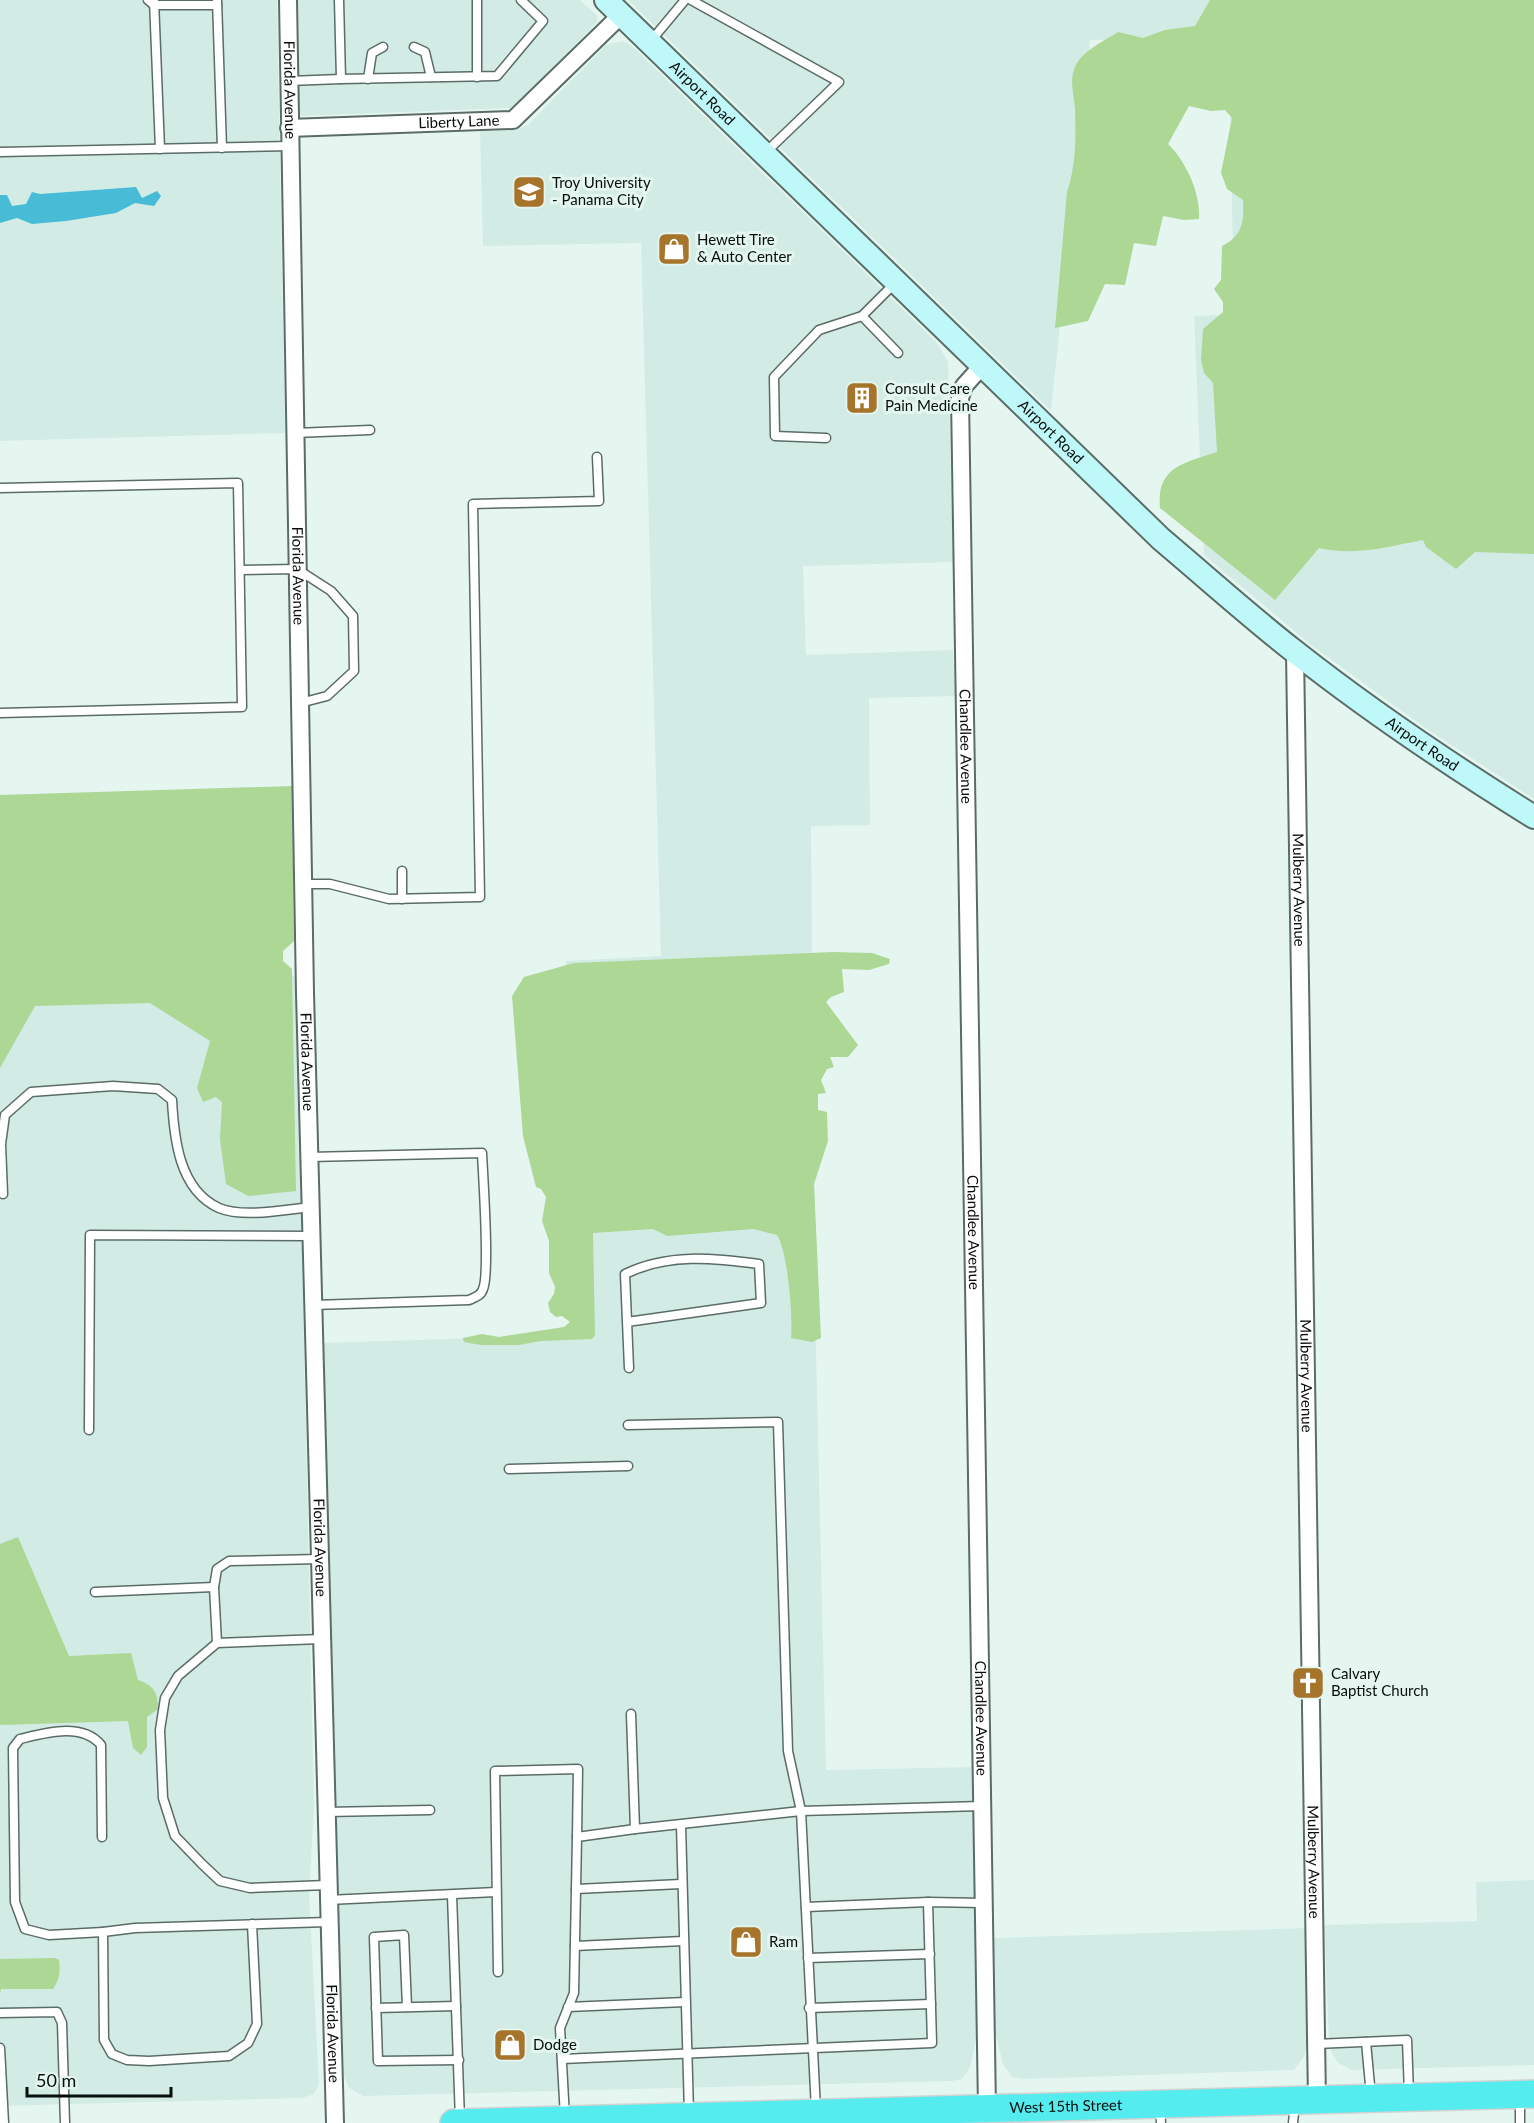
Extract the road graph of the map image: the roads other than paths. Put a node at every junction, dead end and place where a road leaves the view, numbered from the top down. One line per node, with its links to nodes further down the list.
1 (288, 0): 17 (street, Florida Avenue)
2 (339, 0): 15 (lane)
3 (477, 0): 14 (lane)
4 (520, 0): 14 (lane)
5 (685, 0): 10 (lane)
6 (691, 0): 23 (lane)
7 (152, 2): 8 (lane); 21 (lane)
8 (217, 3): 20 (lane)
9 (613, 7): 10 (main road, Airport Road); 18 (street, Liberty Lane)
10 (650, 43): 23 (main road, Airport Road)
11 (383, 47): 16 (lane)
12 (414, 47): 13 (lane)
13 (431, 77): 14 (lane); 16 (lane)
14 (477, 77)
15 (341, 79): 16 (lane); 17 (lane)
16 (368, 79)
17 (289, 81): 18 (street, Florida Avenue)
18 (289, 128): 19 (street, Florida Avenue)
19 (290, 146): 20 (lane); 29 (street, Florida Avenue)
20 (222, 148): 21 (lane)
21 (160, 149): 22 (lane)
22 (0, 152)
23 (764, 154): 24 (main road, Airport Road)
24 (896, 282): 25 (lane); 27 (main road, Airport Road)
25 (862, 316): 26 (lane); 30 (lane)
26 (898, 353)
27 (982, 366): 35 (main road, Airport Road); 59 (street, Chandlee Avenue)
28 (370, 430): 29 (lane)
29 (295, 434): 33 (street, Florida Avenue)
30 (826, 438)
31 (597, 457): 41 (lane)
32 (0, 488): 34 (lane)
33 (297, 569): 34 (lane); 36 (street, Florida Avenue); 36 (lane)
34 (240, 570): 37 (lane)
35 (1295, 652): 38 (main road, Airport Road); 92 (street, Mulberry Avenue)
36 (300, 704): 40 (street, Florida Avenue)
37 (0, 713)
38 (1534, 817)
39 (402, 871): 41 (lane)
40 (303, 884): 41 (lane); 42 (street, Florida Avenue)
41 (402, 899)
42 (309, 1157): 44 (street, Florida Avenue); 46 (lane)
43 (3, 1194): 44 (lane)
44 (310, 1207): 45 (street, Florida Avenue)
45 (311, 1236): 46 (street, Florida Avenue); 50 (lane)
46 (313, 1305): 53 (street, Florida Avenue)
47 (627, 1322): 47 (lane); 48 (lane)
48 (629, 1368)
49 (628, 1425): 61 (lane)
50 (89, 1430)
51 (628, 1466): 52 (lane)
52 (509, 1469)
53 (319, 1559): 54 (lane); 56 (street, Florida Avenue)
54 (214, 1587): 55 (lane); 57 (lane)
55 (95, 1592)
56 (321, 1639): 57 (lane); 62 (street, Florida Avenue)
57 (217, 1643): 69 (lane)
58 (631, 1714): 64 (lane)
59 (982, 1806): 61 (lane); 73 (street, Chandlee Avenue)
60 (430, 1810): 62 (lane)
61 (801, 1811): 63 (lane); 74 (lane)
62 (325, 1812): 69 (street, Florida Avenue)
63 (681, 1825): 64 (lane); 67 (lane)
64 (635, 1829): 65 (lane)
65 (577, 1837): 68 (lane); 70 (lane)
66 (102, 1838): 77 (lane)
67 (681, 1884): 68 (lane); 78 (lane)
68 (576, 1889): 79 (lane)
69 (327, 1892): 71 (lane); 75 (street, Florida Avenue)
70 (496, 1892): 71 (lane); 82 (lane)
71 (452, 1896): 85 (lane)
72 (928, 1902): 73 (lane); 74 (lane); 80 (lane)
73 (983, 1903): 102 (street, Chandlee Avenue)
74 (806, 1907): 81 (lane)
75 (328, 1922): 76 (lane); 110 (street, Florida Avenue)
76 (252, 1924): 77 (lane); 77 (lane)
77 (103, 1932)
78 (683, 1941): 79 (lane); 83 (lane)
79 (575, 1946): 87 (lane)
80 (930, 1954): 81 (lane); 84 (lane)
81 (808, 1958): 89 (lane)
82 (498, 1972)
83 (685, 2002): 87 (lane); 95 (lane)
84 (931, 2004): 89 (lane); 94 (lane)
85 (456, 2006): 86 (lane); 97 (lane)
86 (407, 2007): 88 (lane); 88 (lane)
87 (568, 2007): 96 (lane)
88 (376, 2008): 97 (lane)
89 (809, 2008): 94 (lane)
90 (0, 2013): 109 (lane)
91 (1366, 2042): 92 (lane); 99 (lane); 100 (lane)
92 (1316, 2044): 101 (street, Mulberry Avenue)
93 (0, 2048): 108 (lane)
94 (812, 2048): 95 (lane); 103 (lane)
95 (687, 2053): 96 (lane); 105 (lane)
96 (562, 2059): 107 (lane)
97 (459, 2060): 112 (lane)
98 (1527, 2095): 99 (highway, West 15th Street); 113 (lane)
99 (1410, 2098): 100 (highway, West 15th Street)
100 (1371, 2099): 101 (highway, West 15th Street)
101 (1302, 2108): 104 (highway, West 15th Street)
102 (987, 2109): 104 (highway, West 15th Street); 106 (highway, West 15th Street)
103 (816, 2114): 105 (highway, West 15th Street); 106 (highway, West 15th Street)
104 (1161, 2114)
105 (689, 2117): 107 (highway, West 15th Street)
106 (856, 2118)
107 (553, 2121): 112 (highway, West 15th Street)
108 (4, 2123)
109 (65, 2123)
110 (335, 2123)
111 (453, 2123): 112 (highway, West 15th Street)
112 (460, 2123)
113 (1520, 2123)

